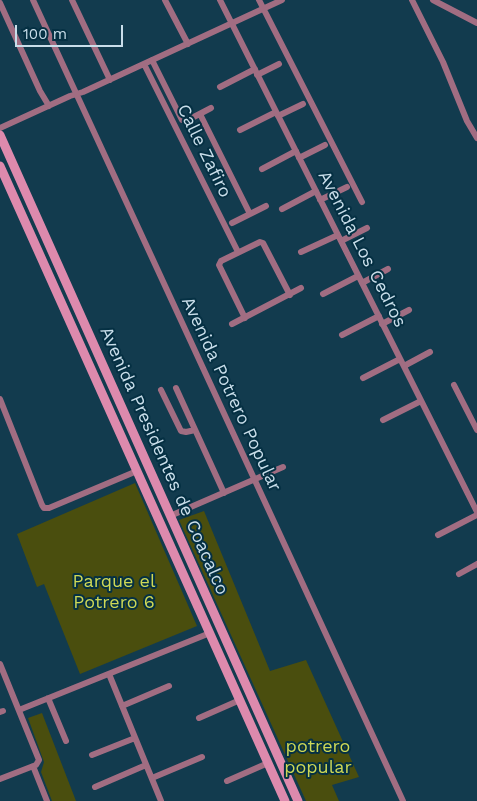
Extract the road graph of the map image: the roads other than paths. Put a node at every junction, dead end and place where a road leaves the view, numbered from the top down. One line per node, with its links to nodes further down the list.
1 (33, 0): 20 (street, Avenida Potrero Popular)
2 (72, 0): 18 (street)
3 (166, 0): 13 (street)
4 (220, 0): 12 (street, Avenida Los Cedros)
5 (259, 0): 10 (street)
6 (282, 0): 10 (street)
7 (412, 0): 29 (street)
8 (433, 0): 11 (street)
9 (0, 3): 22 (street)
10 (263, 8): 12 (street); 38 (street)
11 (477, 23)
12 (232, 24): 13 (street); 17 (street, Avenida Los Cedros)
13 (188, 44): 14 (street)
14 (152, 60): 15 (street); 24 (street)
15 (144, 64): 18 (street); 45 (street, Calle Zafiro)
16 (280, 64): 17 (street)
17 (256, 72): 19 (street); 25 (street, Avenida Los Cedros)
18 (110, 80): 20 (street)
19 (220, 87)
20 (76, 94): 22 (street); 72 (street, Avenida Potrero Popular)
21 (303, 104): 25 (street)
22 (49, 106): 26 (street)
23 (211, 108): 24 (street)
24 (200, 114): 41 (street)
25 (277, 114): 27 (street); 31 (street, Avenida Los Cedros)
26 (0, 128)
27 (240, 130)
28 (0, 135): 75 (street, Avenida Presidentes de Coacalco)
29 (477, 138)
30 (325, 145): 32 (street)
31 (296, 152): 32 (street, Avenida Los Cedros); 34 (street)
32 (299, 158): 36 (street, Avenida Los Cedros)
33 (0, 166): 71 (street, Avenida Presidentes de Coacalco)
34 (262, 169)
35 (347, 187): 37 (street)
36 (316, 191): 37 (street, Avenida Los Cedros); 40 (street)
37 (320, 200): 44 (street, Avenida Los Cedros)
38 (362, 202)
39 (266, 206): 41 (street)
40 (282, 209)
41 (250, 214): 42 (street)
42 (232, 223)
43 (367, 228): 44 (street)
44 (340, 238): 46 (street); 48 (street, Avenida Los Cedros)
45 (238, 252): 52 (street); 55 (street)
46 (301, 252)
47 (388, 269): 49 (street)
48 (358, 276): 49 (street, Avenida Los Cedros); 51 (street)
49 (362, 283): 54 (street, Avenida Los Cedros)
50 (302, 288): 52 (street)
51 (323, 294)
52 (290, 295): 55 (street)
53 (409, 310): 57 (street)
54 (379, 316): 57 (street, Avenida Los Cedros); 58 (street)
55 (245, 318): 56 (street)
56 (232, 324)
57 (382, 324): 60 (street, Avenida Los Cedros)
58 (342, 335)
59 (430, 352): 60 (street)
60 (402, 362): 61 (street); 66 (street, Avenida Los Cedros)
61 (363, 378)
62 (454, 385): 69 (street)
63 (176, 388): 68 (street)
64 (161, 390): 68 (street)
65 (0, 399): 71 (street)
66 (421, 401): 67 (street); 74 (street, Avenida Los Cedros)
67 (383, 420)
68 (195, 430): 73 (street)
69 (477, 430)
70 (283, 467): 72 (street)
71 (137, 471): 78 (street, Avenida Presidentes de Coacalco)
72 (254, 480): 73 (street); 107 (street, Avenida Potrero Popular)
73 (224, 493): 75 (street)
74 (477, 513): 76 (street)
75 (170, 516): 77 (street, Avenida Presidentes de Coacalco)
76 (438, 535)
77 (188, 556): 78 (street); 89 (street, Avenida Presidentes de Coacalco)
78 (177, 560): 81 (street, Avenida Presidentes de Coacalco)
79 (477, 564): 80 (street)
80 (459, 574)
81 (210, 633): 83 (street); 86 (street, Avenida Presidentes de Coacalco)
82 (0, 664): 88 (street)
83 (109, 674): 85 (street); 87 (street)
84 (169, 686): 87 (street)
85 (48, 698): 88 (street); 93 (street)
86 (240, 700): 90 (street); 91 (street, Avenida Presidentes de Coacalco)
87 (122, 706): 92 (street)
88 (19, 710): 98 (street)
89 (260, 717): 91 (street); 106 (street, Avenida Presidentes de Coacalco)
90 (199, 718)
91 (250, 722): 96 (street, Avenida Presidentes de Coacalco)
92 (135, 738): 94 (street); 97 (street)
93 (66, 741)
94 (92, 755)
95 (202, 757): 100 (street)
96 (268, 763): 101 (street); 105 (street, Avenida Presidentes de Coacalco)
97 (146, 765): 100 (street); 102 (street)
98 (33, 766): 99 (street); 103 (street)
99 (0, 778)
100 (152, 778): 104 (street)
101 (227, 781)
102 (95, 787)
103 (47, 801)
104 (161, 801)
105 (285, 801)
106 (298, 801)
107 (403, 801)

